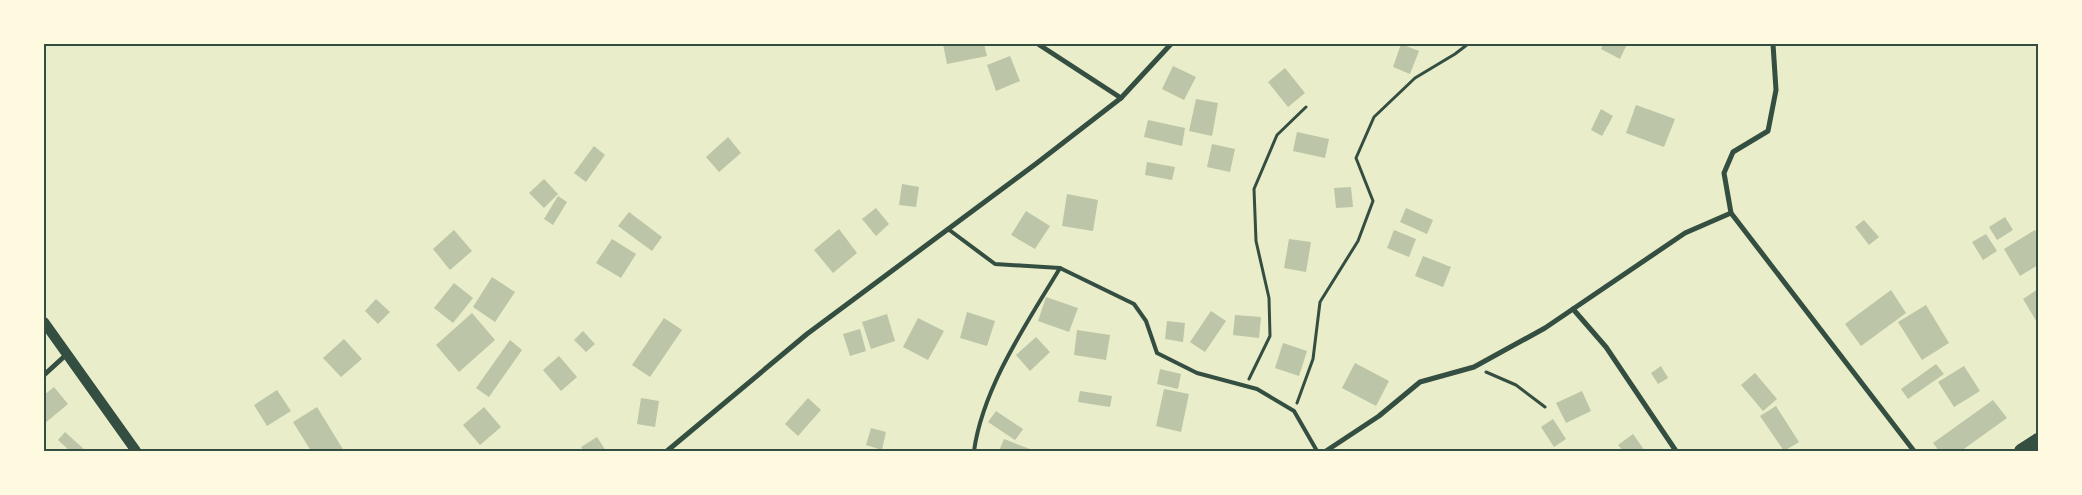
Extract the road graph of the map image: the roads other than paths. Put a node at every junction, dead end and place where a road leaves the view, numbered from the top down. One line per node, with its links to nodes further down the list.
1 (1038, 44): 4 (street)
2 (1171, 44): 4 (street)
3 (1773, 44): 5 (street)
4 (1121, 98): 6 (street)
5 (1730, 213): 8 (street); 19 (street)
6 (948, 229): 7 (lane); 14 (street)
7 (1060, 268): 15 (lane); 16 (lane)
8 (1573, 309): 17 (street); 18 (street)
9 (44, 322): 10 (main road)
10 (67, 354): 11 (street); 13 (main road)
11 (44, 375)
12 (2038, 440): 20 (highway)
13 (136, 451)
14 (667, 451)
15 (974, 451)
16 (1317, 451)
17 (1326, 451)
18 (1676, 451)
19 (1914, 451)
20 (2021, 451)

